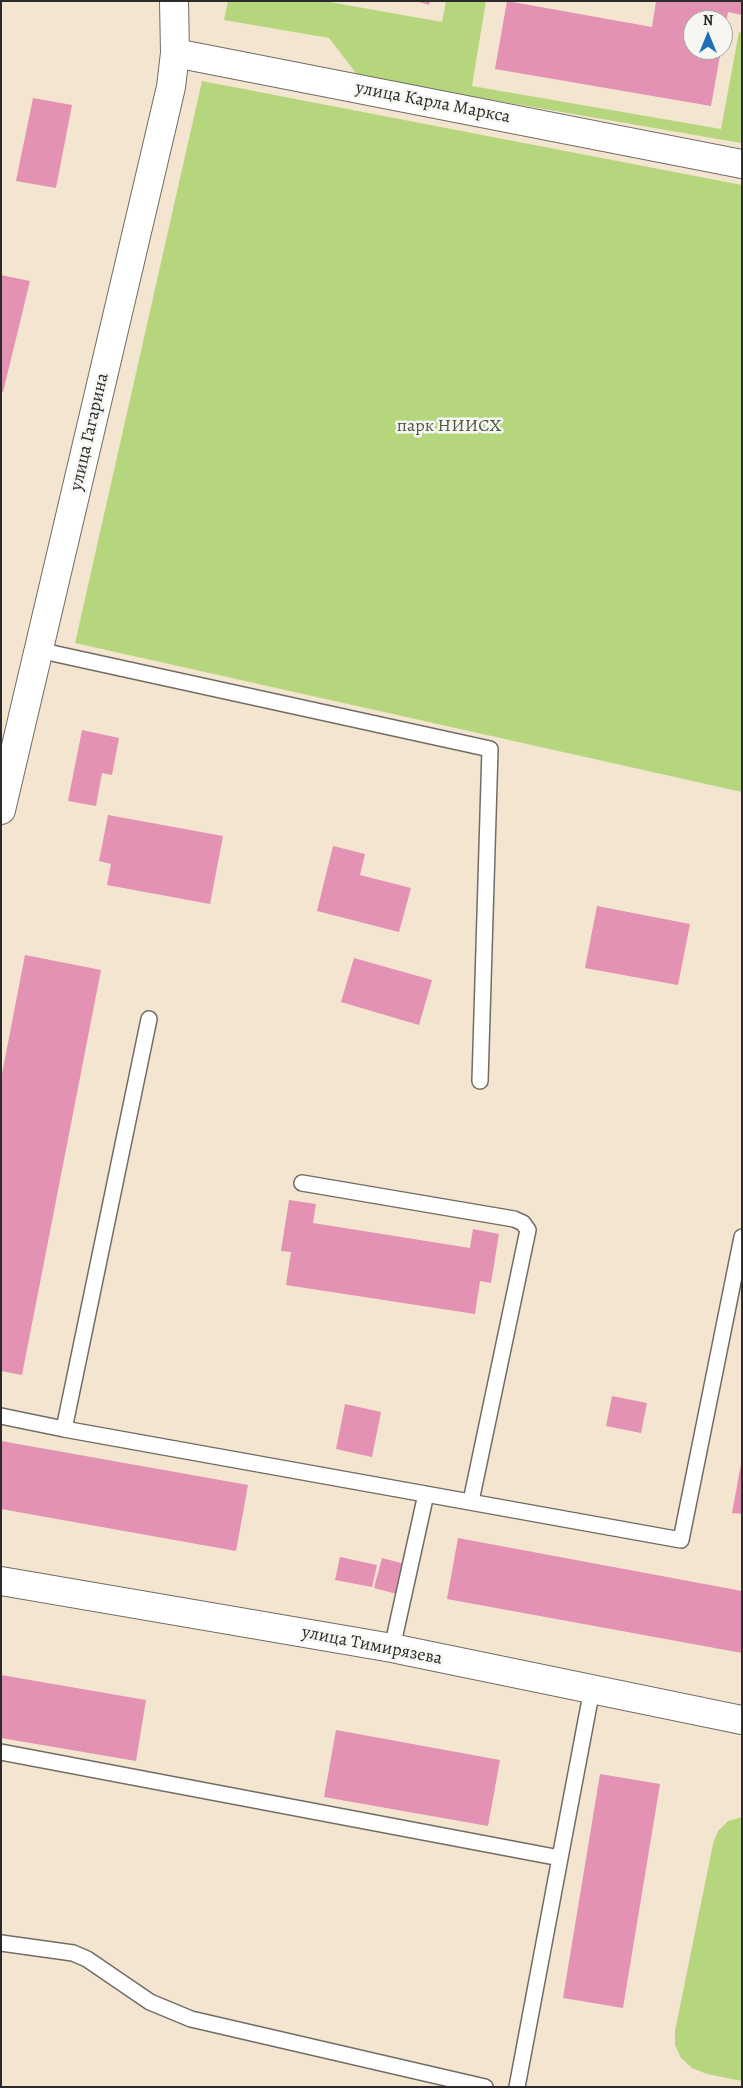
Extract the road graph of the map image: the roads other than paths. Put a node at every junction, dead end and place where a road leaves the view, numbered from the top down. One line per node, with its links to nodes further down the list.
1 (174, 1): 2 (street)
2 (175, 53): 3 (street, улица Карла Маркса); 4 (street, улица Гагарина)
3 (742, 164)
4 (38, 650): 5 (street, улица Гагарина); 8 (lane)
5 (12, 714): 6 (street, улица Гагарина)
6 (1, 810)
7 (149, 1019): 12 (lane)
8 (480, 1081)
9 (302, 1183): 14 (lane)
10 (742, 1237): 14 (lane)
11 (1, 1416): 12 (lane)
12 (64, 1429): 13 (lane)
13 (426, 1494): 14 (lane); 16 (lane)
14 (471, 1502)
15 (1, 1580): 16 (street, улица Тимирязева)
16 (392, 1648): 17 (street, улица Тимирязева)
17 (592, 1689): 18 (street, улица Тимирязева); 20 (lane)
18 (742, 1720)
19 (1, 1752): 20 (lane)
20 (560, 1858): 23 (lane)
21 (1, 1943): 22 (lane)
22 (486, 2087)
23 (516, 2087)

